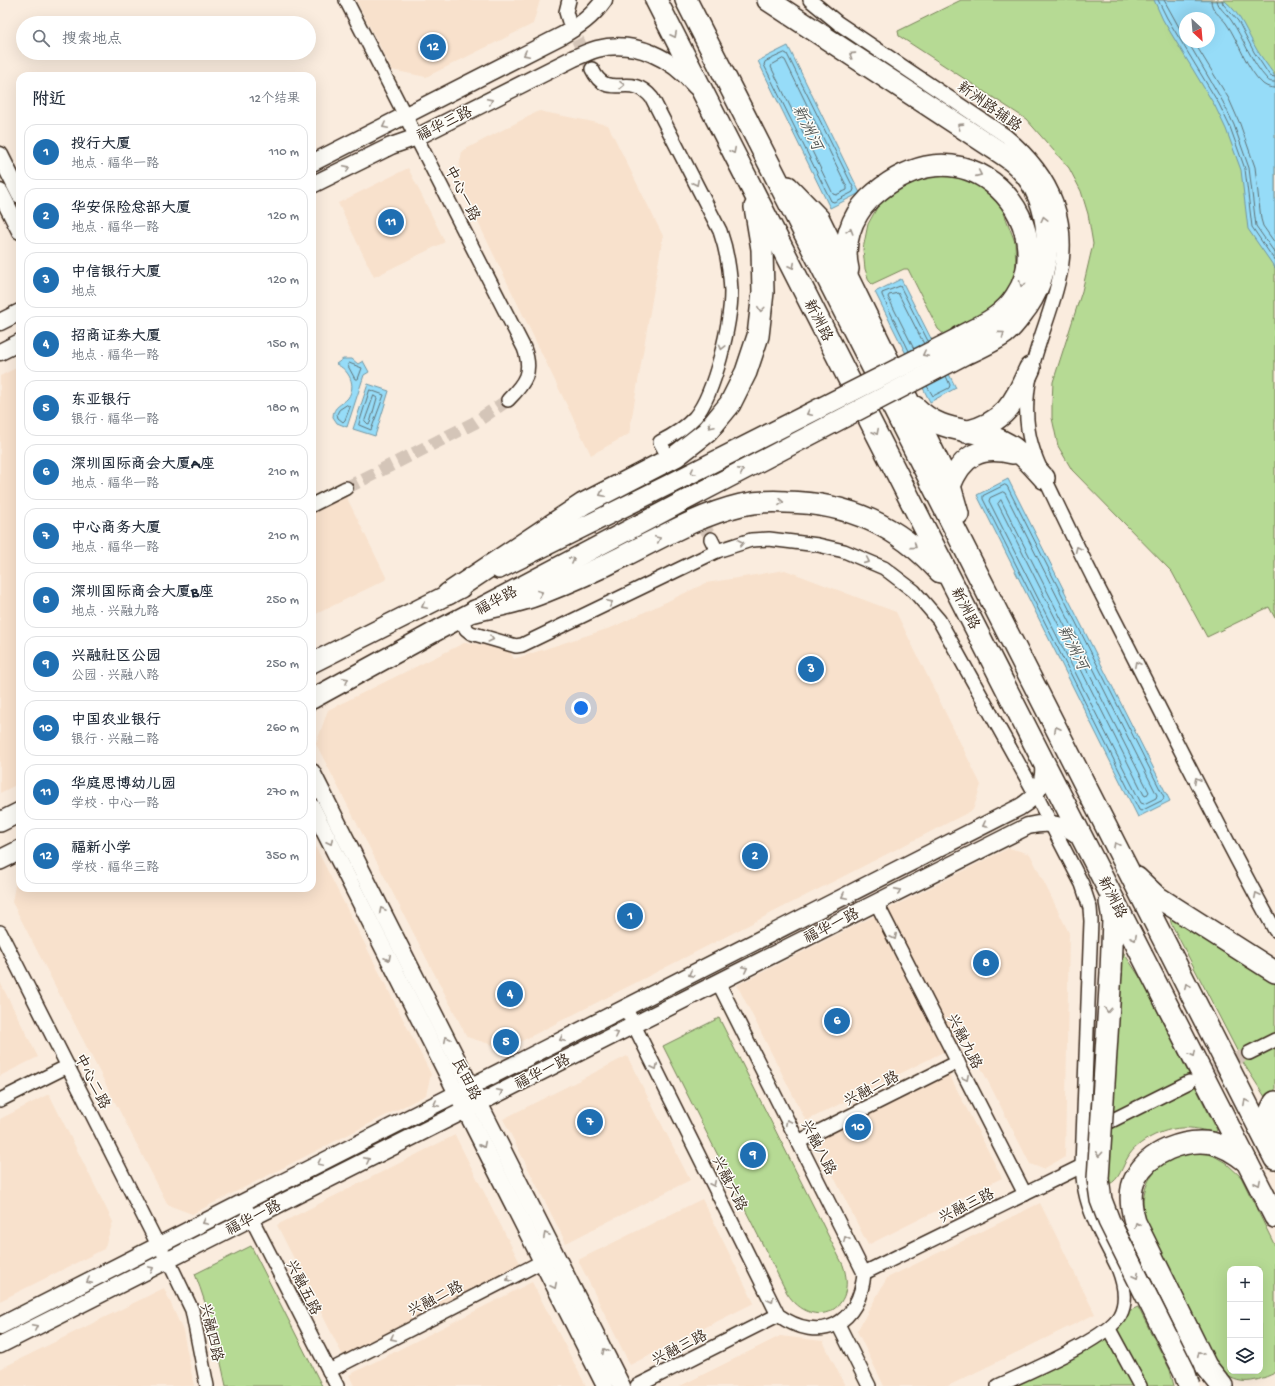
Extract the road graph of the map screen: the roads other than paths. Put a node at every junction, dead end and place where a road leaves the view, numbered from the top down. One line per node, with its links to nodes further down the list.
1 (346, 0): 11 (street, 中心一路)
2 (570, 0): 8 (street)
3 (604, 0): 11 (street, 福华三路, one-way to 11)
4 (656, 0): 10 (main road, 新洲路, one-way to 10)
5 (686, 0): 15 (main road, 新洲路)
6 (768, 0): 25 (main road, one-way to 6)
7 (810, 0): 27 (street, 新洲路辅路)
8 (569, 22)
9 (592, 69): 31 (street, one-way to 31)
10 (708, 102): 12 (street, 福华三路, one-way to 10); 18 (main road, 新洲路, one-way to 18)
11 (405, 116): 12 (street, 中心一路); 14 (street, 福华三路, one-way to 14)
12 (417, 137): 16 (street, 福华三路, one-way to 12); 28 (street, 中心一路)
13 (0, 155): 17 (street)
14 (316, 161)
15 (775, 174): 21 (main road); 39 (main road, 新洲路)
16 (316, 184)
17 (16, 187)
18 (751, 187): 40 (main road, one-way to 40); 41 (main road, 新洲路, one-way to 41)
19 (0, 192): 20 (street)
20 (16, 223)
21 (851, 283): 25 (main road, one-way to 25); 29 (main road)
22 (16, 314): 23 (street)
23 (0, 322)
24 (16, 344): 26 (street)
25 (964, 345): 40 (main road, 福华路, one-way to 40, bridge); 42 (main road, 福华路, one-way to 25, bridge)
26 (0, 352)
27 (1030, 368): 30 (main road); 33 (street, 新洲路辅路)
28 (508, 400)
29 (910, 403): 30 (main road); 34 (main road)
30 (966, 432): 32 (main road)
31 (666, 453)
32 (1022, 456): 33 (main road); 34 (main road)
33 (1044, 478): 58 (street, 新洲路辅路, one-way to 33)
34 (950, 486): 39 (main road)
35 (346, 488): 36 (street)
36 (316, 503)
37 (711, 539): 38 (street)
38 (717, 551): 42 (street, one-way to 38); 47 (street, one-way to 47)
39 (973, 564): 55 (main road, 新洲路, one-way to 39)
40 (448, 594): 43 (main road, 福华路, one-way to 43)
41 (960, 597): 42 (main road, one-way to 41); 45 (main road, 新洲路)
42 (468, 614): 44 (main road, 福华路, one-way to 42)
43 (316, 661)
44 (316, 697)
45 (1043, 760): 47 (street); 52 (main road, 新洲路)
46 (316, 780): 69 (street, 民田路, one-way to 46)
47 (1036, 795): 51 (street); 62 (street, 福华一路, one-way to 62)
48 (16, 814): 50 (main road)
49 (316, 814): 69 (street, 民田路, one-way to 69)
50 (0, 822)
51 (1051, 823): 52 (street, 福华一路); 57 (street, 福华一路, one-way to 51); 73 (street)
52 (1084, 841): 56 (main road, 新洲路)
53 (16, 852): 54 (main road)
54 (0, 860)
55 (1125, 864): 60 (main road); 75 (main road, 新洲路, one-way to 55)
56 (1102, 876): 76 (main road, 新洲路, one-way to 76); 100 (main road, one-way to 100, bridge)
57 (876, 902): 61 (street, 福华一路, one-way to 57); 66 (street, 兴融九路, one-way to 66)
58 (1275, 930)
59 (0, 932): 67 (street, 中心二路)
60 (1275, 972)
61 (718, 982): 63 (street, 福华一路); 74 (street, 兴融八路, one-way to 61)
62 (625, 1008): 63 (street, 兴融六路); 69 (street, 福华一路, one-way to 69)
63 (634, 1025): 72 (street, 福华一路, one-way to 63); 86 (street, 兴融六路, one-way to 86)
64 (1275, 1040): 65 (street)
65 (1249, 1053)
66 (958, 1062): 74 (street, 兴融二路); 78 (street, 兴融九路, one-way to 78)
67 (68, 1066): 70 (street); 82 (street, 中心二路)
68 (1189, 1082): 73 (street)
69 (464, 1090): 72 (street, 民田路); 79 (street, 福华一路, one-way to 79)
70 (0, 1100)
71 (1275, 1102): 75 (main road)
72 (472, 1106): 81 (street, 福华一路, one-way to 72); 83 (street, 民田路)
73 (1083, 1135): 77 (street)
74 (798, 1142): 85 (street, 兴融八路, one-way to 74)
75 (1273, 1154)
76 (1247, 1162): 80 (main road, 新洲路, one-way to 80); 101 (main road, one-way to 76)
77 (1082, 1166): 78 (street, 兴融三路); 89 (street)
78 (1025, 1194): 85 (street, 兴融三路)
79 (243, 1202): 81 (street, 兴融五路); 82 (street, 福华一路, one-way to 82)
80 (1275, 1217)
81 (251, 1218): 84 (street, 福华一路); 91 (street, 兴融五路)
82 (158, 1245): 84 (street, 兴融四路); 88 (street, 福华一路, one-way to 88)
83 (549, 1258): 91 (street, 兴融二路, one-way to 91); 94 (street, 民田路, one-way to 94); 95 (street, 民田路, one-way to 83)
84 (168, 1260): 90 (street, 福华一路, one-way to 84); 92 (street, 兴融四路)
85 (864, 1273): 87 (street)
86 (778, 1315): 87 (street); 96 (street, 兴融三路)
87 (838, 1324): 97 (street)
88 (0, 1326)
89 (1109, 1329): 98 (street); 99 (street)
90 (0, 1345)
91 (329, 1371): 93 (street, 兴融五路)
92 (207, 1386)
93 (337, 1386)
94 (605, 1386)
95 (622, 1386)
96 (637, 1386)
97 (869, 1386)
98 (998, 1386)
99 (1140, 1386)
100 (1189, 1386)
101 (1222, 1386)

